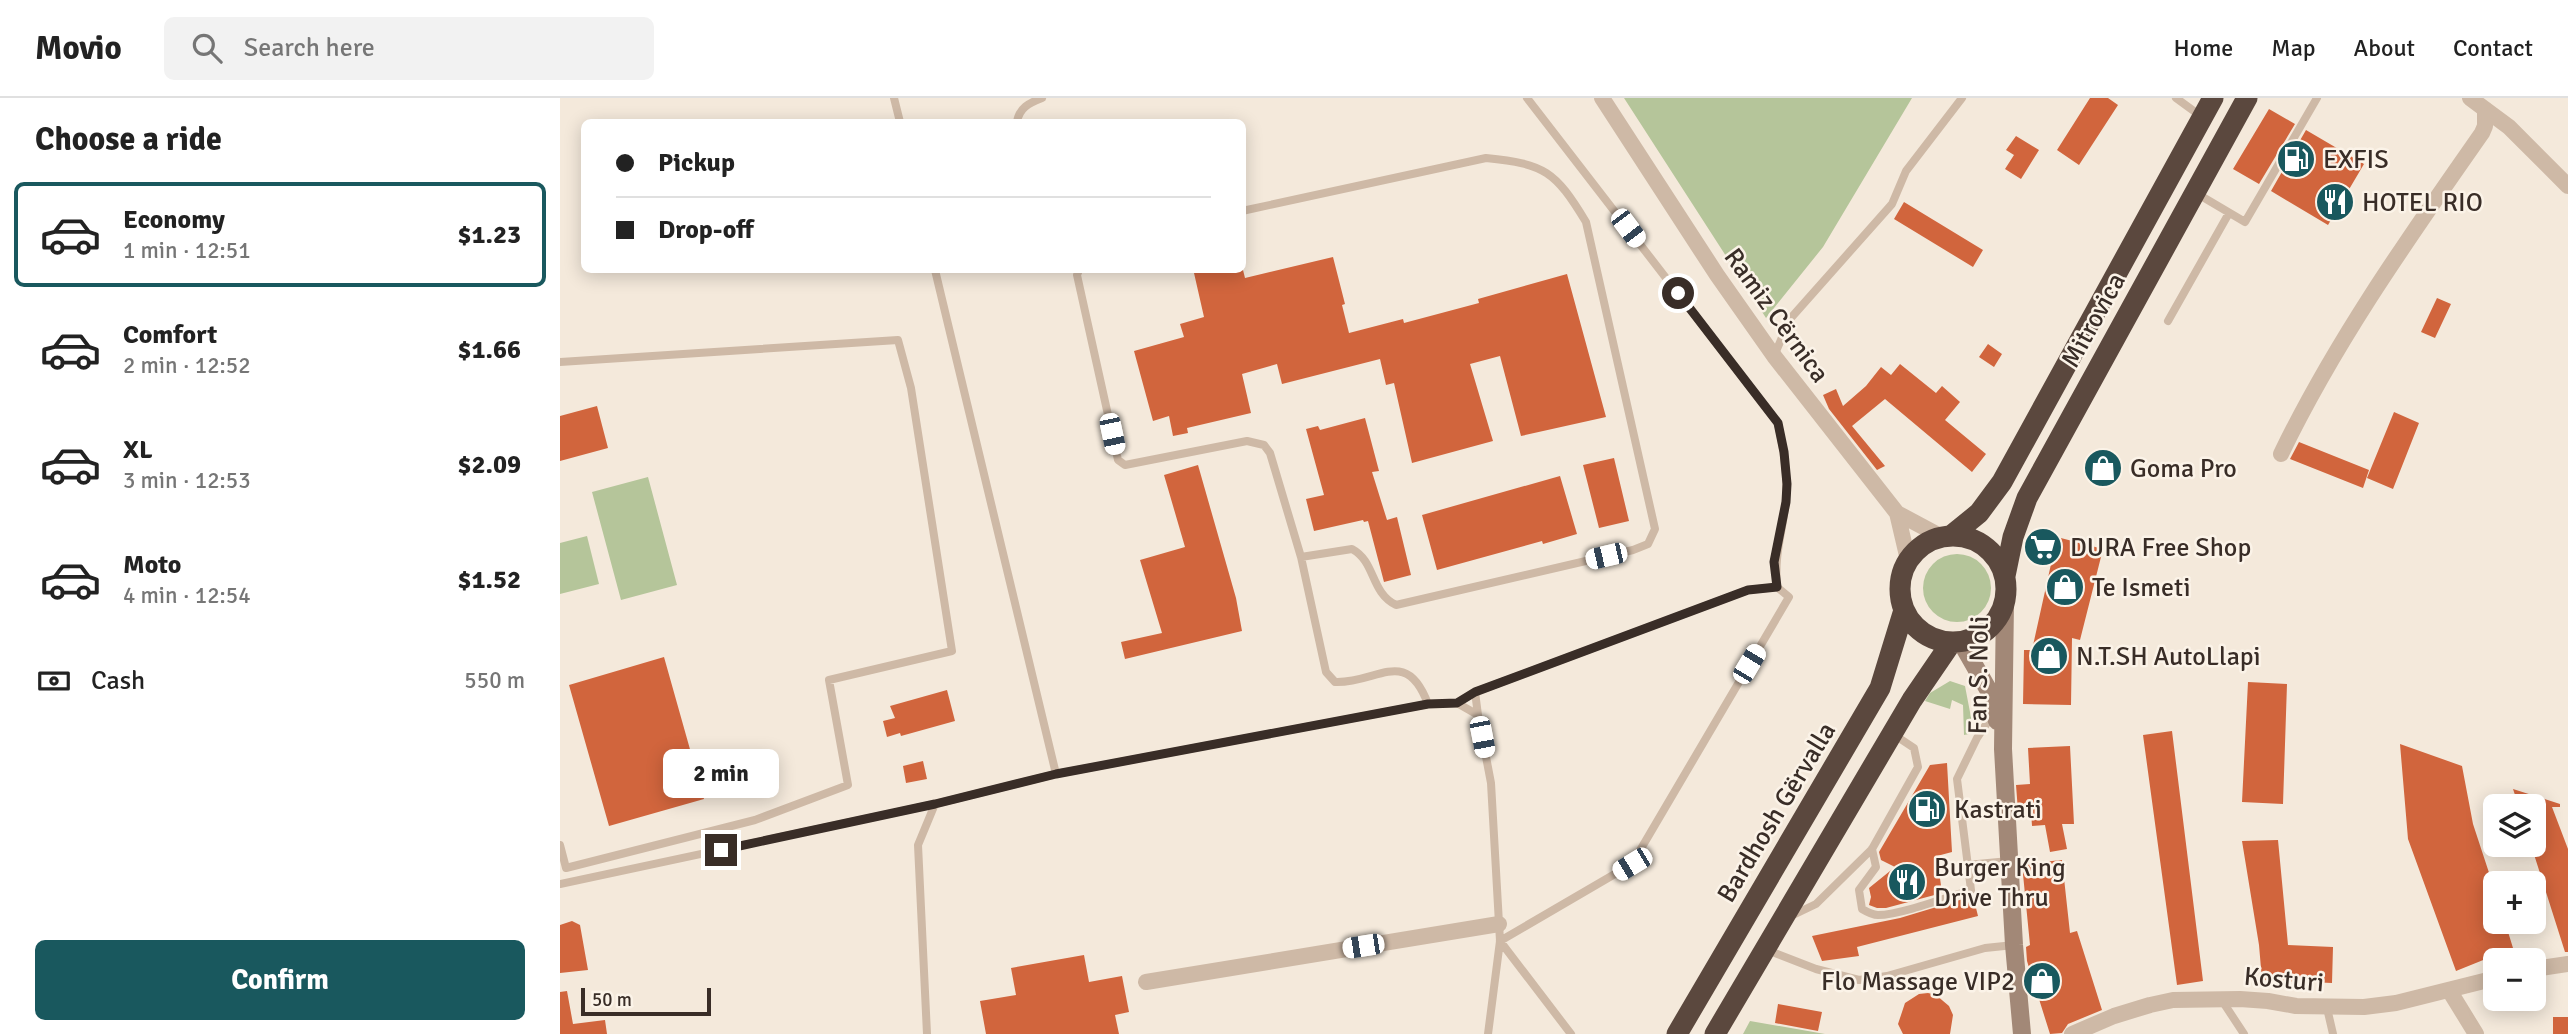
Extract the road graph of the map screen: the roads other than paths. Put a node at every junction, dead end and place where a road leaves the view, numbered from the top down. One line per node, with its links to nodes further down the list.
1 (894, 98): 13 (lane)
2 (1042, 98): 14 (lane)
3 (1527, 98): 30 (lane)
4 (1602, 98): 22 (street, Ramiz Cërnica)
5 (1962, 98): 22 (lane)
6 (2176, 98): 12 (lane)
7 (2213, 98): 12 (highway, Mitrovica)
8 (2247, 98): 16 (highway, Mitrovica)
9 (2317, 98): 18 (lane)
10 (2470, 98): 11 (street)
11 (2485, 109): 15 (street); 24 (street)
12 (2202, 117): 26 (highway, Mitrovica)
13 (899, 119)
14 (1018, 119)
15 (2568, 186)
16 (2196, 193): 18 (lane); 29 (highway, Mitrovica)
17 (1246, 210): 27 (lane)
18 (2229, 213): 21 (lane)
19 (936, 273): 41 (lane)
20 (1078, 273): 27 (lane)
21 (2168, 321)
22 (1774, 356): 25 (street, Ramiz Cërnica)
23 (560, 362): 43 (lane)
24 (2281, 454)
25 (1897, 513): 26 (street); 28 (street, Ramiz Cërnica)
26 (1947, 536): 28 (highway); 29 (highway)
27 (1301, 557): 36 (lane)
28 (1908, 560): 32 (highway)
29 (2005, 576): 31 (highway)
30 (1777, 587): 34 (lane); 50 (lane)
31 (2005, 602): 33 (highway); 40 (main road, Fan S. Noli)
32 (1904, 610): 33 (highway); 63 (highway, Bardhosh Gërvalla)
33 (1956, 642): 37 (main road); 39 (highway)
34 (1475, 692): 35 (lane); 38 (lane)
35 (1457, 703): 36 (lane); 38 (lane)
36 (1428, 704): 41 (lane)
37 (1995, 712): 40 (main road); 46 (lane)
38 (1478, 715): 49 (lane)
39 (1892, 734): 44 (lane); 48 (highway)
40 (2003, 749): 45 (main road)
41 (1056, 774): 42 (lane)
42 (935, 804): 47 (lane); 60 (lane)
43 (560, 845)
44 (1871, 849): 46 (lane); 48 (lane)
45 (2009, 861): 46 (lane); 51 (main road)
46 (1967, 865)
47 (560, 884)
48 (1781, 919): 52 (highway)
49 (1499, 924): 50 (lane); 56 (street)
50 (1500, 941): 61 (lane); 62 (lane)
51 (2014, 945): 52 (lane); 65 (main road)
52 (1764, 949): 64 (highway)
53 (2568, 964): 54 (street)
54 (2546, 967)
55 (2483, 981): 57 (street, Kosturi)
56 (1146, 982)
57 (2449, 990): 59 (street, Kosturi); 69 (street)
58 (2221, 999): 59 (street, Kosturi); 66 (street, Kosturi); 67 (lane)
59 (2327, 1008): 68 (lane)
60 (927, 1034)
61 (1489, 1034)
62 (1571, 1034)
63 (1677, 1034)
64 (1715, 1034)
65 (2022, 1034)
66 (2072, 1034)
67 (2244, 1034)
68 (2333, 1034)
69 (2476, 1034)

